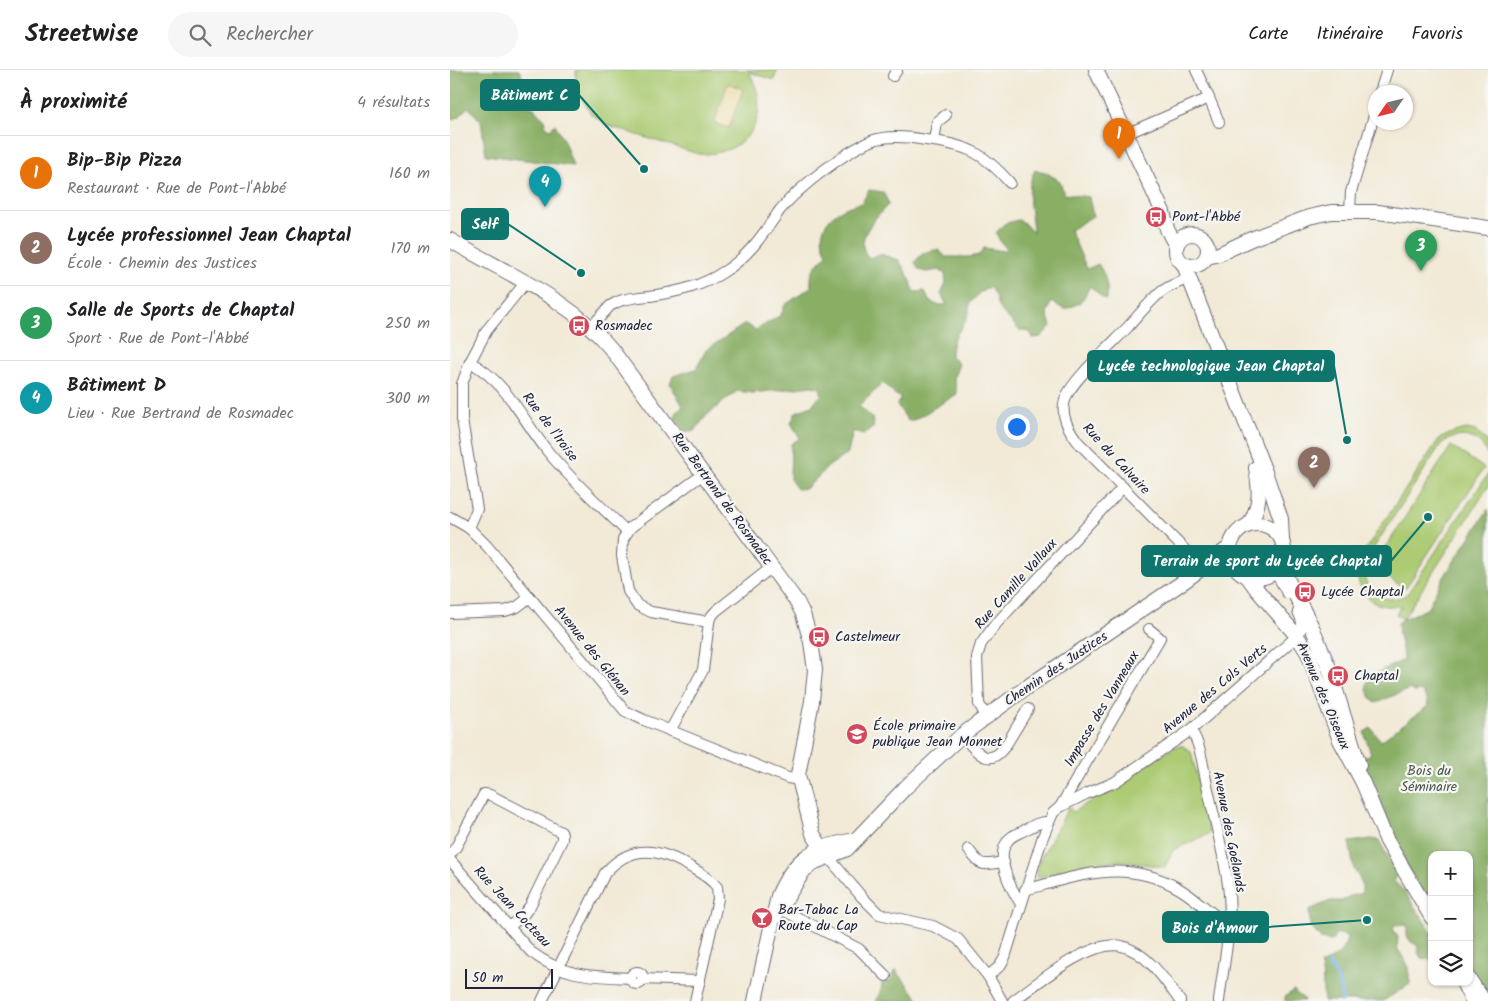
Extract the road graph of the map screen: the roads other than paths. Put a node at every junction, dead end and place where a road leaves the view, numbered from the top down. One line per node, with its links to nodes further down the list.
1 (1096, 70): 9 (main road)
2 (1196, 70): 5 (street)
3 (1387, 70): 4 (street)
4 (1382, 85)
5 (1209, 98): 7 (street); 9 (street)
6 (946, 115): 10 (street)
7 (1219, 122)
8 (1370, 130): 12 (street)
9 (1126, 134): 13 (main road)
10 (934, 141): 11 (street); 22 (street)
11 (1010, 183)
12 (1350, 211): 14 (main road); 18 (main road)
13 (1162, 212): 15 (main road); 17 (main road)
14 (1488, 228)
15 (1187, 234): 17 (main road); 18 (main road)
16 (450, 240): 20 (main road, Rue Bertrand de Rosmadec)
17 (1176, 246): 19 (main road)
18 (1204, 255): 19 (main road); 21 (main road)
19 (1184, 265): 21 (main road)
20 (525, 283): 22 (main road, Rue Bertrand de Rosmadec); 23 (street)
21 (1191, 284): 24 (main road); 26 (street, Rue du Calvaire)
22 (591, 327): 25 (main road, Rue Bertrand de Rosmadec)
23 (470, 362): 29 (street); 30 (street, Rue de l'Iroise)
24 (1253, 445): 28 (main road); 31 (main road)
25 (702, 475): 30 (street); 33 (main road, Rue Bertrand de Rosmadec)
26 (1123, 487): 35 (street, Rue du Calvaire); 44 (street, Rue Camille Vallaux)
27 (450, 516): 29 (street, Avenue des Glénan)
28 (1249, 525): 31 (main road); 32 (main road)
29 (469, 528): 37 (street, Avenue des Glénan)
30 (627, 532): 39 (street)
31 (1282, 540): 34 (main road)
32 (1230, 547): 35 (main road, Chemin des Justices); 36 (main road)
33 (772, 567): 39 (street); 48 (main road, Rue Bertrand de Rosmadec)
34 (1277, 568): 36 (main road); 41 (street, Avenue des Oiseaux); 42 (main road, Avenue des Oiseaux)
35 (1201, 570): 36 (main road, Chemin des Justices); 44 (main road, Chemin des Justices)
36 (1243, 573): 41 (main road, Avenue des Oiseaux)
37 (530, 597): 38 (street); 46 (street, Avenue des Glénan)
38 (450, 613)
39 (709, 622): 46 (street)
40 (1149, 629): 50 (street, Impasse des Vanneaux)
41 (1297, 636): 42 (street, Avenue des Oiseaux); 45 (street, Avenue des Cols Verts); 49 (main road, Avenue des Oiseaux)
42 (1322, 649): 49 (main road, Avenue des Oiseaux)
43 (1028, 709): 47 (street)
44 (986, 716): 47 (main road, Chemin des Justices)
45 (1191, 730): 50 (street, Avenue des Cols Verts); 61 (street, Avenue des Goélands)
46 (670, 731): 48 (street, Avenue des Glénan)
47 (962, 734): 53 (main road, Chemin des Justices)
48 (799, 780): 53 (main road, Rue Bertrand de Rosmadec)
49 (1362, 783): 59 (main road, Avenue des Oiseaux)
50 (1060, 807): 51 (street, Avenue des Cols Verts)
51 (1048, 822): 56 (street); 57 (street, Avenue des Cols Verts)
52 (968, 849): 56 (street)
53 (825, 853): 60 (main road, Chemin des Justices); 65 (street)
54 (450, 855): 62 (street)
55 (450, 860): 62 (street, Rue Jean Cocteau)
56 (1004, 862): 58 (street)
57 (1025, 890): 58 (street, Avenue des Cols Verts); 61 (street)
58 (1021, 904): 65 (street, Avenue des Cols Verts)
59 (1428, 911)
60 (778, 914): 64 (street); 71 (main road)
61 (1228, 924): 75 (street, Avenue des Goélands)
62 (509, 927): 63 (street, Rue Jean Cocteau)
63 (558, 967): 66 (street, Rue Jean Cocteau); 66 (street); 69 (street)
64 (886, 976)
65 (988, 976): 72 (street)
66 (700, 981): 70 (street)
67 (1473, 985): 77 (main road)
68 (1465, 986): 76 (main road)
69 (542, 1001)
70 (695, 1001)
71 (755, 1001)
72 (1002, 1001)
73 (1013, 1001): 74 (street)
74 (1180, 1001)
75 (1219, 1001)
76 (1472, 1001)
77 (1484, 1001)

